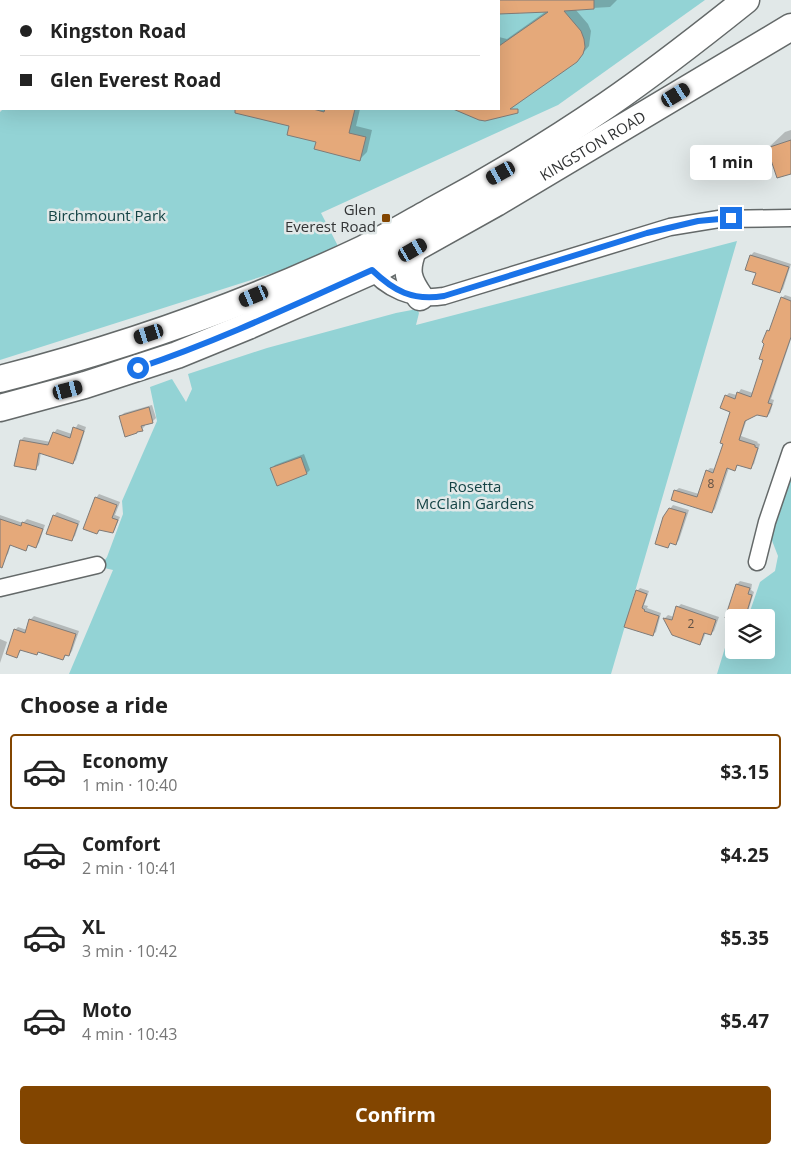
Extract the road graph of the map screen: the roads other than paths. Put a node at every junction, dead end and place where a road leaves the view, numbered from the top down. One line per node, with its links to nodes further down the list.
1 (746, 0): 5 (main road, KINGSTON ROAD)
2 (791, 27): 4 (main road, KINGSTON ROAD)
3 (791, 218): 6 (street)
4 (413, 250): 5 (main road, KINGSTON ROAD); 6 (main road)
5 (364, 261): 6 (street); 7 (main road, KINGSTON ROAD); 8 (main road, KINGSTON ROAD)
6 (420, 297)
7 (0, 379)
8 (0, 408)
9 (791, 451): 10 (street)
10 (757, 562)
11 (97, 565): 12 (street)
12 (0, 588)

